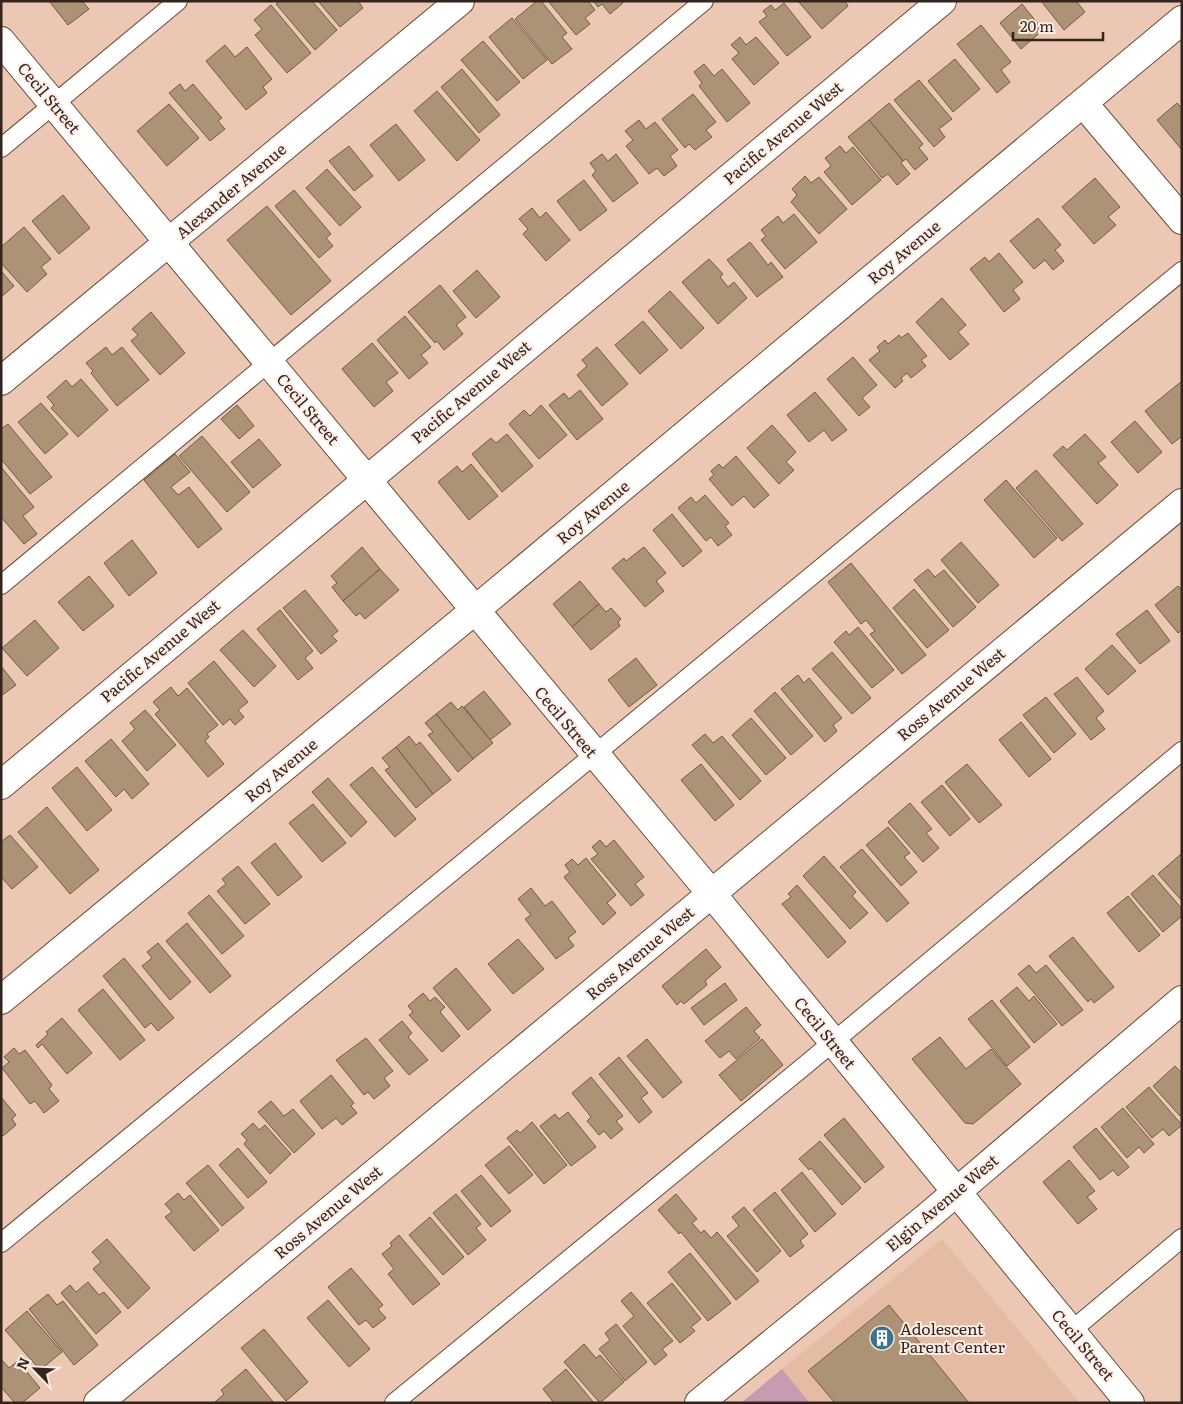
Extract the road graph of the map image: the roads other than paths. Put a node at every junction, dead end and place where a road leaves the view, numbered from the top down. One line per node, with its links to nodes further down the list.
1 (178, 1): 8 (lane)
2 (460, 1): 11 (street, Alexander Avenue)
3 (704, 1): 13 (lane)
4 (942, 1): 15 (street, Pacific Avenue West)
5 (1182, 20): 7 (street, Roy Avenue)
6 (1, 41): 8 (street, Cecil Street)
7 (1083, 103): 10 (street); 18 (street, Roy Avenue)
8 (54, 104): 9 (lane); 11 (street, Cecil Street)
9 (1, 148)
10 (1182, 220)
11 (169, 243): 13 (street, Cecil Street); 14 (street, Alexander Avenue)
12 (1182, 271): 20 (lane)
13 (269, 363): 15 (street, Cecil Street); 17 (lane)
14 (1, 381)
15 (366, 479): 18 (street, Cecil Street); 21 (street, Pacific Avenue West)
16 (1182, 503): 22 (street, Ross Avenue West)
17 (1, 585)
18 (474, 611): 20 (street, Cecil Street); 23 (street, Roy Avenue)
19 (1182, 751): 25 (lane)
20 (594, 756): 22 (street, Cecil Street); 28 (lane)
21 (1, 785)
22 (711, 893): 25 (street, Cecil Street); 30 (street, Ross Avenue West)
23 (1, 1000)
24 (1182, 1000): 26 (street, Elgin Avenue West)
25 (832, 1042): 26 (street, Cecil Street); 31 (lane)
26 (956, 1192): 29 (street, Cecil Street); 32 (street, Elgin Avenue West)
27 (1182, 1238): 29 (lane)
28 (1, 1243)
29 (1071, 1331): 33 (street, Cecil Street)
30 (98, 1403)
31 (394, 1403)
32 (699, 1403)
33 (1130, 1403)

